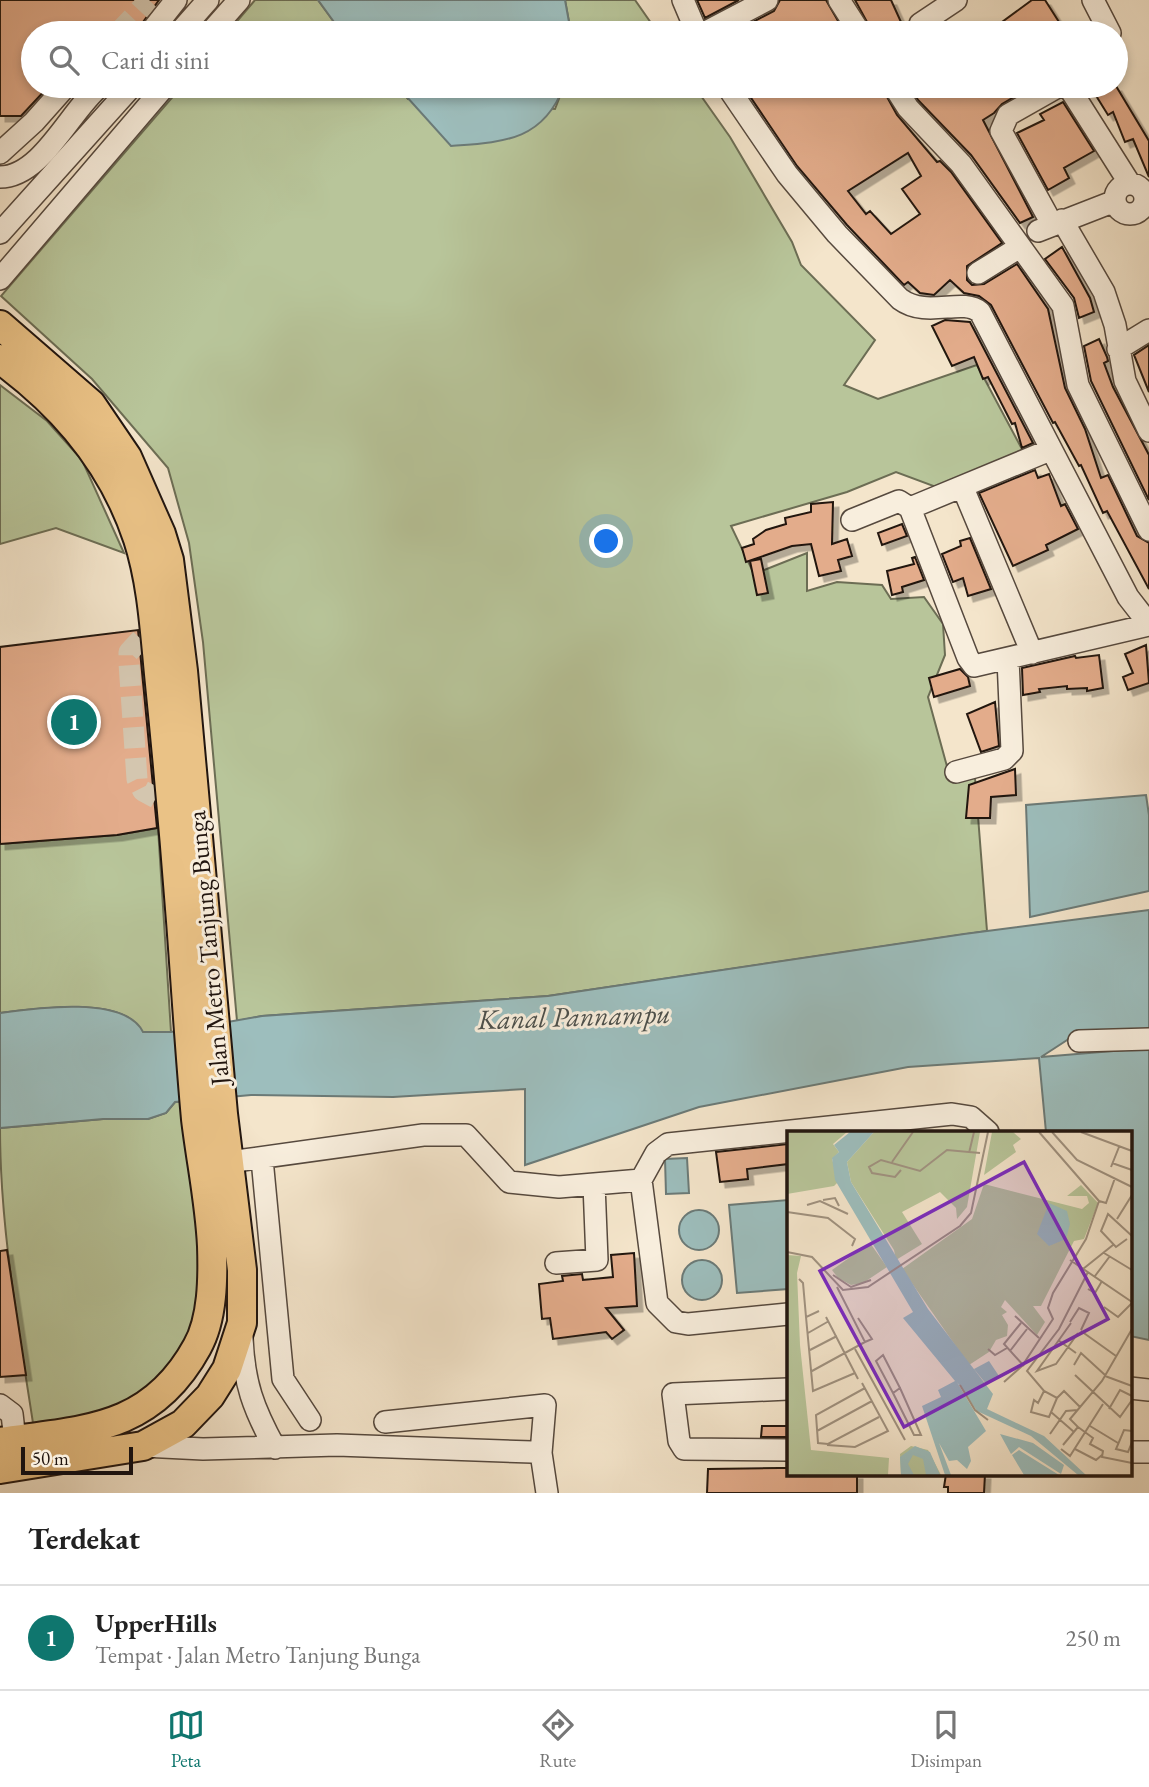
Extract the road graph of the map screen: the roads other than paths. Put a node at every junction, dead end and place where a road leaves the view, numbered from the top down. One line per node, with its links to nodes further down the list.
1 (176, 0): 9 (street)
2 (208, 0): 10 (street)
3 (239, 0): 11 (street)
4 (683, 0): 12 (street)
5 (767, 0): 13 (street)
6 (839, 0): 14 (street)
7 (956, 0): 15 (street)
8 (1093, 0): 16 (street)
9 (159, 21)
10 (190, 21)
11 (221, 21)
12 (692, 21)
13 (727, 21)
14 (852, 21)
15 (924, 21)
16 (1104, 21)
17 (55, 98): 26 (street)
18 (87, 98): 25 (street)
19 (121, 98): 27 (street)
20 (156, 98): 34 (street)
21 (735, 98): 40 (street)
22 (902, 98): 32 (street)
23 (1038, 98): 30 (street)
24 (1076, 98): 29 (street)
25 (52, 143): 27 (street); 28 (street)
26 (0, 153)
27 (70, 156): 31 (street)
28 (0, 177)
29 (1143, 198): 30 (street)
30 (1051, 225): 37 (street)
31 (0, 233)
32 (1020, 247): 33 (street); 44 (street)
33 (978, 273)
34 (0, 279)
35 (0, 325): 49 (main road, Jalan Metro Tanjung Bunga)
36 (1149, 330): 37 (street)
37 (1118, 349): 39 (street)
38 (0, 359): 49 (main road, Jalan Metro Tanjung Bunga)
39 (1149, 431)
40 (1050, 450): 41 (street); 45 (street)
41 (963, 488): 42 (street); 46 (street)
42 (910, 508): 43 (street); 47 (street)
43 (852, 520)
44 (1149, 530)
45 (1149, 624): 46 (street)
46 (1032, 653): 47 (street)
47 (1008, 659): 48 (street)
48 (956, 772)
49 (201, 1020): 52 (main road, Jalan Metro Tanjung Bunga)
50 (1149, 1039): 51 (street)
51 (1079, 1041)
52 (209, 1116): 57 (main road, Jalan Metro Tanjung Bunga); 67 (main road, Jalan Metro Tanjung Bunga)
53 (787, 1131): 58 (street)
54 (791, 1131): 55 (street)
55 (987, 1131)
56 (262, 1160): 57 (street); 59 (street); 65 (street)
57 (229, 1162): 62 (main road, Jalan Metro Tanjung Bunga)
58 (641, 1180): 59 (street); 61 (street)
59 (594, 1184): 60 (street)
60 (556, 1263)
61 (787, 1314)
62 (242, 1323): 68 (main road, Jalan Metro Tanjung Bunga); 69 (street)
63 (787, 1389): 70 (street)
64 (0, 1405): 67 (street)
65 (310, 1420)
66 (385, 1422): 71 (street)
67 (7, 1441)
68 (144, 1447): 69 (street); 72 (main road, Jalan Metro Tanjung Bunga)
69 (275, 1448): 71 (street)
70 (787, 1450)
71 (541, 1454): 73 (street)
72 (0, 1469)
73 (547, 1493)

